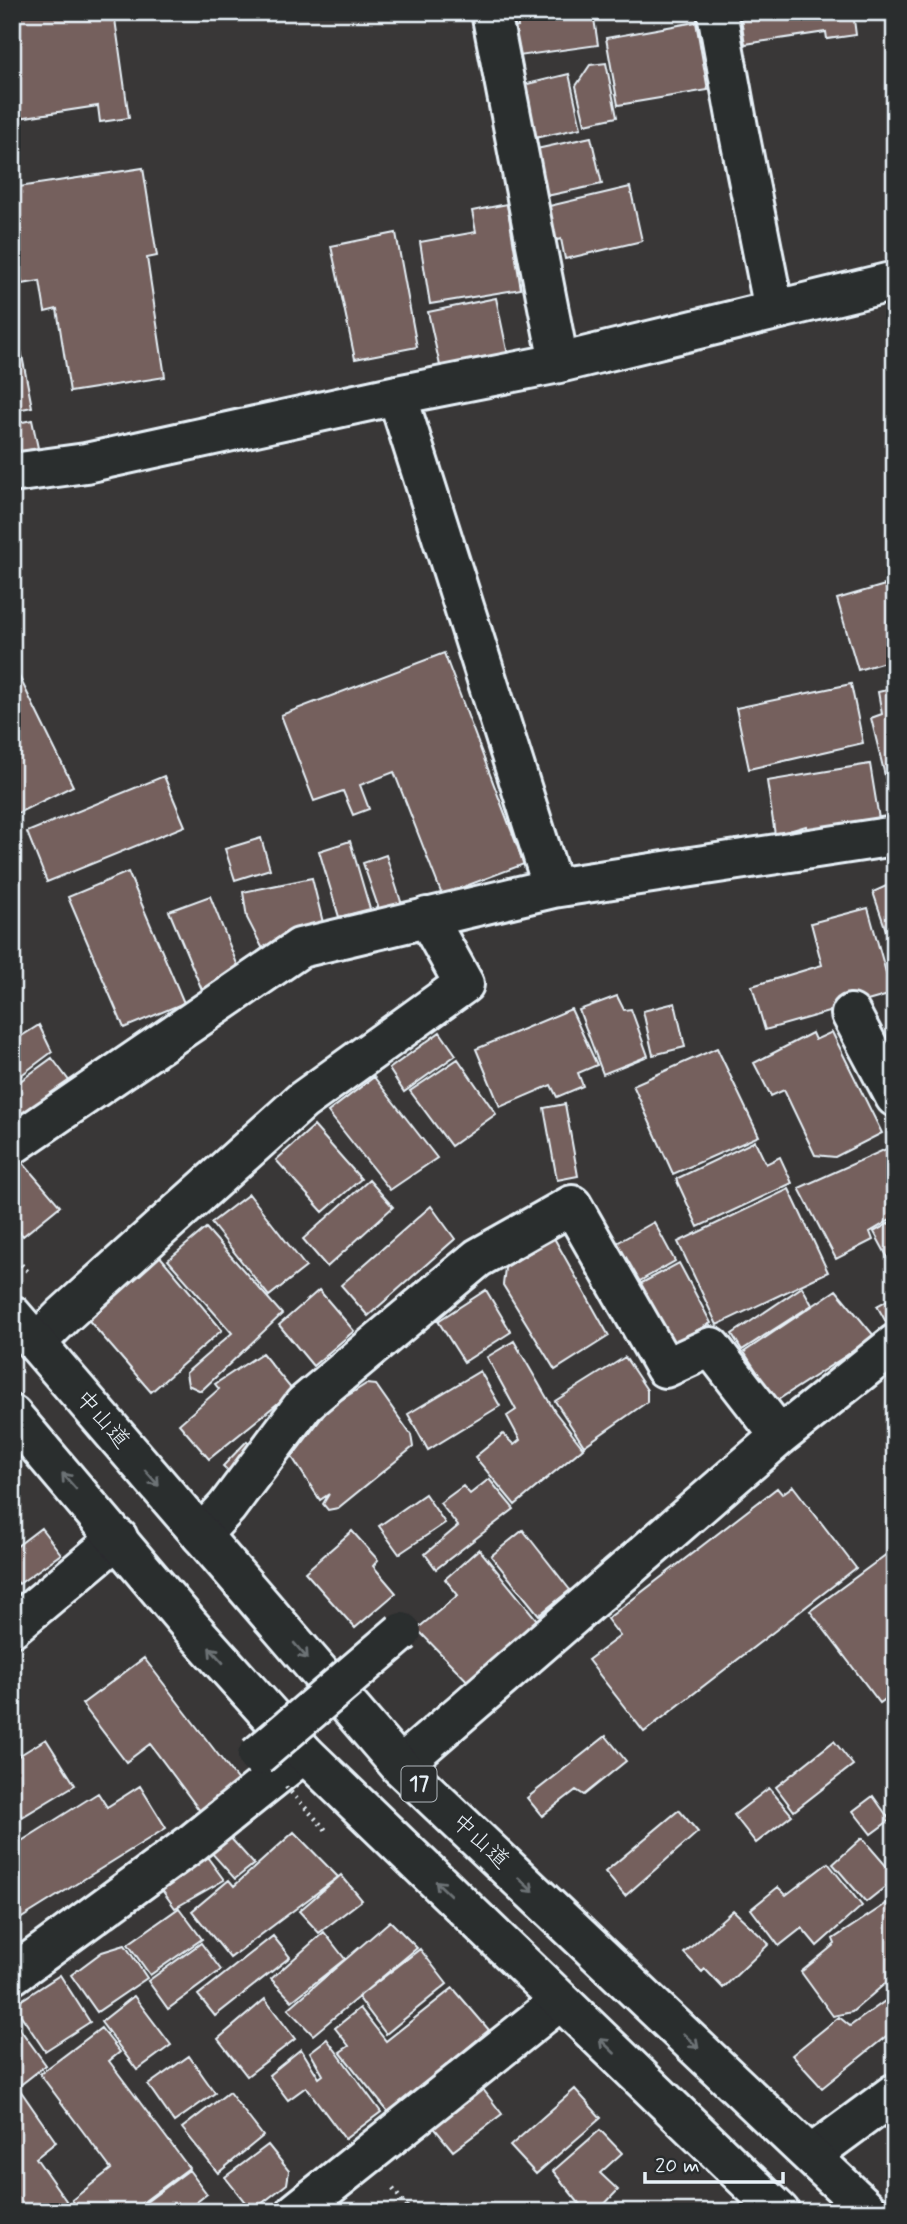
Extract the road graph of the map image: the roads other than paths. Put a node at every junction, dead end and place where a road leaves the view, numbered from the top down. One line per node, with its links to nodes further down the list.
1 (491, 12): 5 (main road)
2 (717, 12): 4 (main road)
3 (895, 281): 4 (main road)
4 (774, 310): 5 (main road)
5 (559, 363): 6 (main road)
6 (397, 395): 7 (main road); 9 (main road)
7 (12, 473)
8 (895, 836): 9 (main road)
9 (553, 888): 10 (main road)
10 (427, 917): 13 (main road); 14 (main road)
11 (851, 1014): 12 (main road)
12 (895, 1097)
13 (12, 1145)
14 (24, 1329): 18 (main road, 中山道 / 17, one-way to 18)
15 (895, 1345): 17 (main road)
16 (12, 1415): 19 (main road, 17, one-way to 16)
17 (780, 1436): 18 (main road); 24 (main road)
18 (201, 1535): 24 (main road, 中山道 / 17, one-way to 24)
19 (118, 1538): 20 (main road); 22 (main road, 17, one-way to 19)
20 (12, 1627)
21 (402, 1632): 23 (main road, bridge)
22 (304, 1753): 25 (main road); 26 (main road, 17, one-way to 22)
23 (257, 1756)
24 (400, 1766): 28 (main road, 中山道 / 17, one-way to 28)
25 (12, 1975)
26 (561, 2001): 29 (main road); 30 (main road, 17, one-way to 26)
27 (895, 2093): 28 (main road)
28 (811, 2155): 31 (main road, 中山道 / 17)
29 (296, 2212)
30 (780, 2212)
31 (870, 2212)

